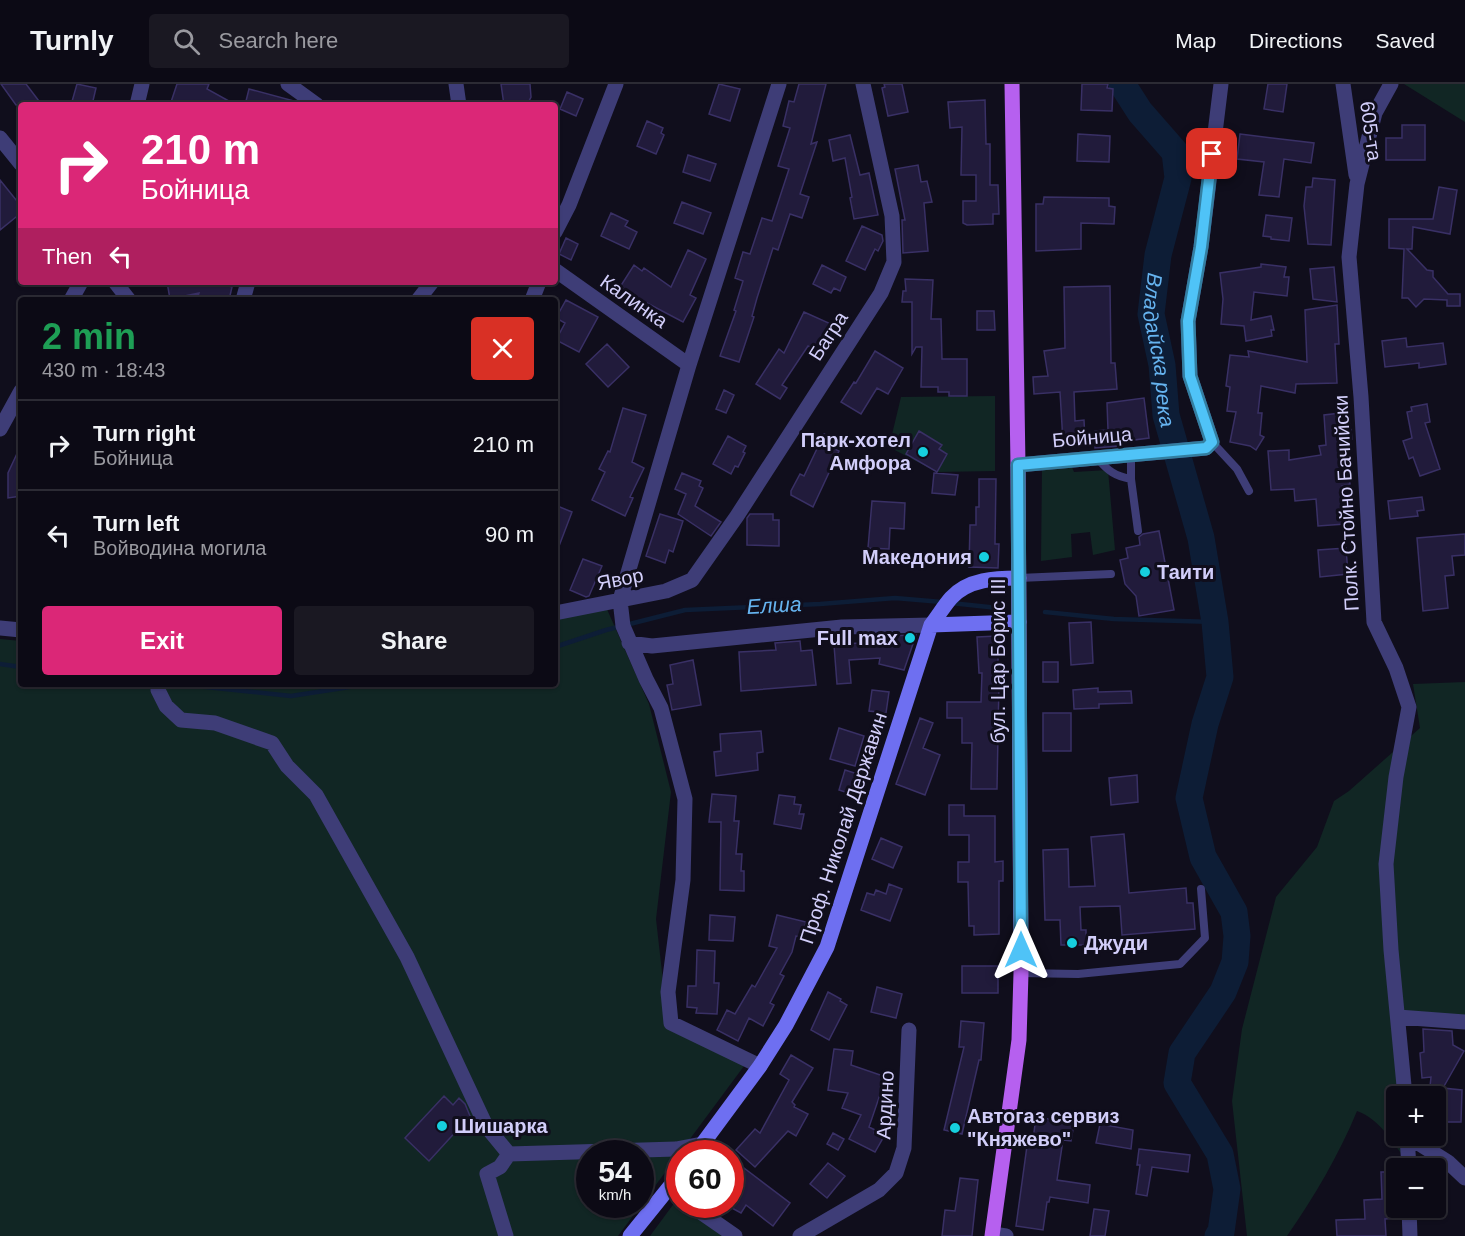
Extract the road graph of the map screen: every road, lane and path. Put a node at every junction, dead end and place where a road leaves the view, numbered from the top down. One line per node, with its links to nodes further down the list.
1 (142, 84): 11 (street)
2 (456, 84): 13 (street)
3 (616, 84): 17 (street)
4 (779, 84): 23 (street)
5 (863, 84): 35 (street, Багра)
6 (1012, 84): 29 (main road, бул. Цар Борис III)
7 (1221, 84): 26 (street)
8 (1343, 84): 16 (street, 605-та)
9 (1390, 84): 16 (street, Полк. Стойно Бачийски)
10 (293, 91): 12 (street)
11 (138, 102)
12 (312, 102)
13 (459, 102)
14 (0, 138): 15 (street)
15 (18, 160)
16 (1357, 184): 46 (street, Полк. Стойно Бачийски)
17 (558, 226)
18 (558, 272): 23 (street, Калинка)
19 (117, 285): 21 (street)
20 (430, 285): 22 (street)
21 (127, 297)
22 (420, 297)
23 (689, 365): 36 (street)
24 (18, 396): 25 (street)
25 (0, 429)
26 (1209, 445): 27 (street, Бойница); 31 (lane)
27 (1131, 455): 28 (street, Бойница); 30 (lane)
28 (1097, 458): 29 (street, Бойница); 30 (lane)
29 (1018, 465): 34 (main road, бул. Цар Борис III)
30 (1131, 478): 32 (lane)
31 (1250, 491)
32 (1138, 531)
33 (1111, 574): 34 (lane)
34 (1019, 578): 38 (main road, бул. Цар Борис III); 39 (main road, Проф. Николай Державин)
35 (692, 580): 36 (street, Явор)
36 (620, 600): 37 (street, Явор); 42 (street)
37 (558, 612)
38 (1019, 622): 39 (main road); 45 (main road, бул. Цар Борис III)
39 (931, 625): 42 (street); 49 (main road, Проф. Николай Державин)
40 (0, 628): 41 (street)
41 (18, 630)
42 (629, 644): 49 (street)
43 (158, 687): 54 (street)
44 (1201, 889): 45 (lane)
45 (1021, 973): 59 (main road, бул. Цар Борис III)
46 (1398, 1017): 47 (street); 50 (street, Полк. Стойно Бачийски)
47 (1465, 1022)
48 (909, 1030): 63 (street, Ардино)
49 (760, 1066): 51 (main road, Проф. Николай Державин)
50 (1404, 1086)
51 (706, 1140)
52 (1423, 1146): 55 (street)
53 (666, 1149): 54 (street)
54 (510, 1154): 60 (street)
55 (1465, 1178)
56 (666, 1197): 61 (main road)
57 (709, 1218): 62 (street)
58 (1409, 1218): 64 (street)
59 (997, 1235)
60 (506, 1236)
61 (630, 1236)
62 (735, 1236)
63 (800, 1236)
64 (1410, 1236)

